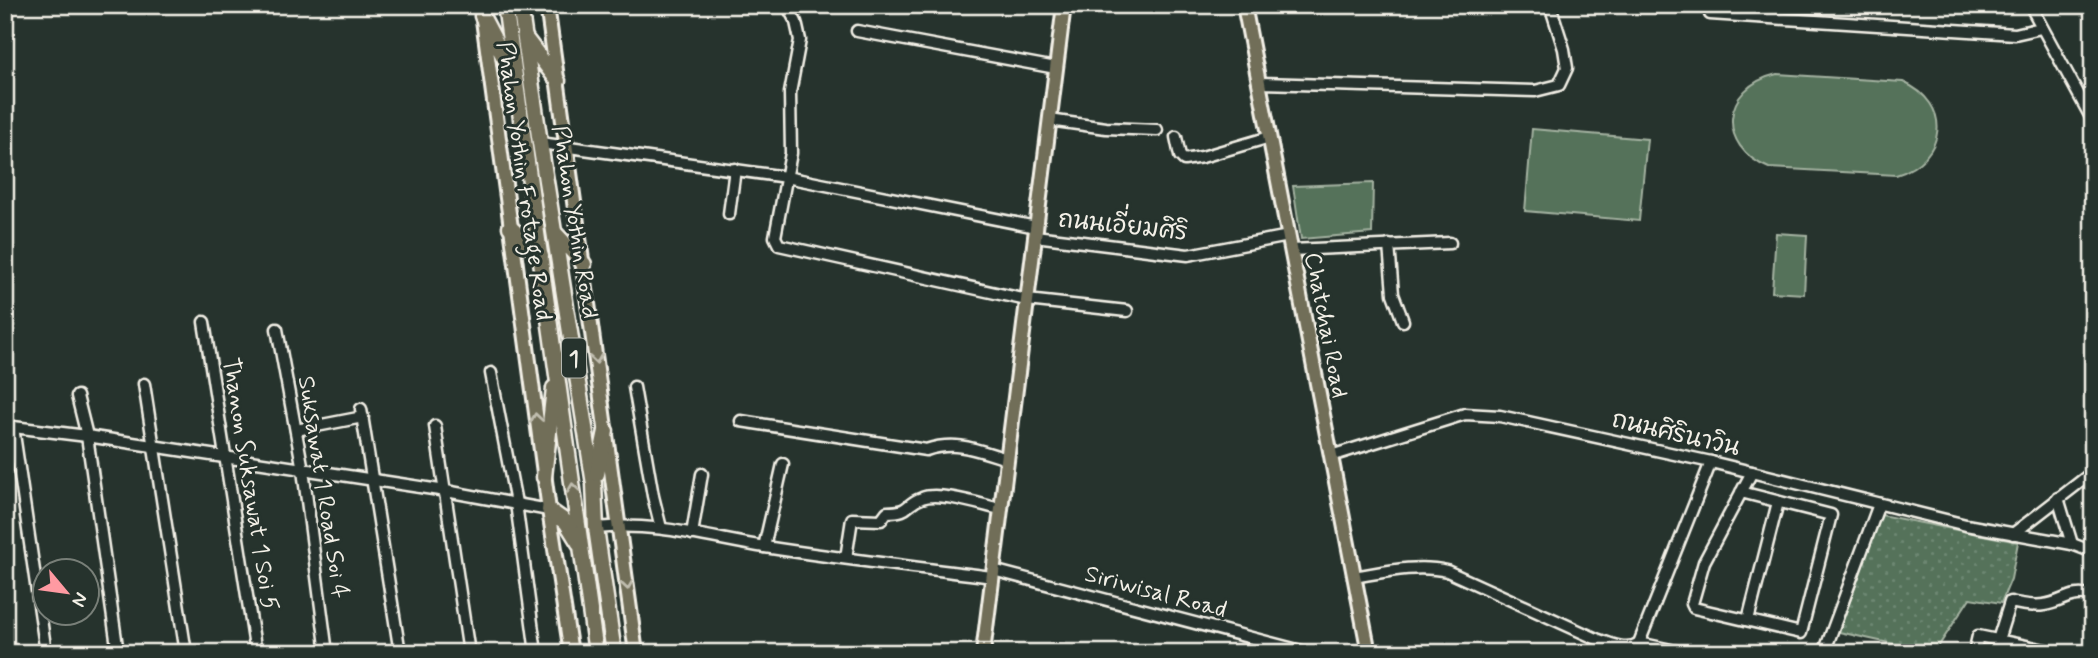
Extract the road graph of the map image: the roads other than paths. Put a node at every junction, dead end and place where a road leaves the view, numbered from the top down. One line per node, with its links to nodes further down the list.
1 (494, 5): 10 (highway)
2 (505, 5): 17 (highway, Phahon Yothin Road / 1)
3 (520, 5): 14 (highway, Phahon Yothin Road / 1)
4 (547, 5): 16 (main road, Phahon Yothin Frotage Road / 1)
5 (787, 5): 27 (street)
6 (1064, 5): 15 (main road)
7 (1244, 5): 18 (main road, Chatchai Road)
8 (1550, 5): 18 (street)
9 (2030, 5): 12 (street)
10 (484, 9): 17 (highway); 29 (main road, Phahon Yothin Frotage Road / 1)
11 (1710, 14): 12 (street)
12 (2041, 28): 20 (street)
13 (857, 32): 15 (street)
14 (525, 38): 16 (highway); 24 (highway, Phahon Yothin Road / 1)
15 (1056, 68): 19 (main road)
16 (557, 76): 25 (main road, Phahon Yothin Frotage Road / 1)
17 (516, 82): 24 (highway, Phahon Yothin Road / 1)
18 (1259, 83): 23 (main road, Chatchai Road)
19 (1049, 120): 21 (street); 31 (main road)
20 (2093, 121)
21 (1157, 130)
22 (1176, 137): 23 (street)
23 (1270, 137): 32 (main road, Chatchai Road)
24 (533, 144): 25 (street, ถนนเอี่ยมศิริ); 30 (highway, Phahon Yothin Road / 1); 36 (highway, Phahon Yothin Road / 1)
25 (568, 146): 26 (street, ถนนเอี่ยมศิริ); 37 (main road, Phahon Yothin Frotage Road / 1)
26 (735, 169): 27 (street, ถนนเอี่ยมศิริ); 28 (street)
27 (786, 177): 31 (street, ถนนเอี่ยมศิริ); 38 (street)
28 (729, 214)
29 (510, 227): 36 (highway); 64 (main road, Phahon Yothin Frotage Road / 1, one-way to 29)
30 (554, 232): 37 (highway); 66 (highway, Phahon Yothin Road / 1)
31 (1036, 232): 32 (street, ถนนเอี่ยมศิริ); 38 (main road)
32 (1289, 236): 35 (main road, Chatchai Road)
33 (1450, 243): 34 (street)
34 (1389, 245): 35 (street); 40 (street)
35 (1291, 250): 55 (main road, Chatchai Road)
36 (541, 256): 43 (highway, Phahon Yothin Road / 1)
37 (583, 264): 52 (main road, Phahon Yothin Frotage Road / 1, one-way to 52)
38 (1027, 300): 39 (street); 57 (main road)
39 (1127, 311)
40 (1404, 321)
41 (204, 322): 56 (street, Thanon Suksawat 1 Soi 5)
42 (277, 329): 51 (street, Suksawat 1 Road Soi 4)
43 (556, 368): 64 (highway); 81 (highway, Phahon Yothin Road / 1, one-way to 43)
44 (491, 373): 71 (street)
45 (144, 384): 54 (street)
46 (634, 387): 77 (street)
47 (77, 396): 53 (street)
48 (741, 421): 57 (street)
49 (435, 426): 67 (street)
50 (9, 427): 53 (street); 91 (street)
51 (296, 430): 60 (street, Suksawat 1 Road Soi 4); 65 (street)
52 (606, 430): 66 (highway); 75 (main road, Phahon Yothin Frotage Road / 1)
53 (86, 436): 54 (street); 92 (street)
54 (153, 446): 56 (street); 93 (street)
55 (1331, 456): 58 (street, ถนนศิรินาวิน); 86 (main road, Chatchai Road)
56 (227, 457): 60 (street); 94 (street, Thanon Suksawat 1 Soi 5)
57 (1007, 459): 73 (main road)
58 (1711, 462): 61 (street, ถนนศิรินาวิน); 90 (street)
59 (783, 464): 82 (street)
60 (303, 470): 65 (street); 95 (street, Suksawat 1 Road Soi 4)
61 (1752, 472): 68 (street); 72 (street, ถนนศิรินาวิน)
62 (2093, 472): 69 (street)
63 (702, 474): 78 (street)
64 (544, 478): 74 (main road, Phahon Yothin Frotage Road / 1)
65 (374, 481): 67 (street); 96 (street)
66 (594, 484): 76 (highway, Phahon Yothin Road / 1)
67 (446, 491): 71 (street); 97 (street)
68 (1741, 492): 70 (street); 88 (street)
69 (2058, 498): 79 (street); 80 (street)
70 (1778, 502): 88 (street); 88 (street)
71 (516, 503): 74 (street); 98 (street)
72 (1879, 503): 79 (street, ถนนศิรินาวิน); 107 (street)
73 (1000, 509): 84 (street); 85 (main road)
74 (549, 510): 81 (highway); 99 (main road, Phahon Yothin Frotage Road / 1)
75 (618, 525): 76 (street, Siriwisal Road); 77 (street, Siriwisal Road); 102 (main road, Phahon Yothin Frotage Road / 1, one-way to 102)
76 (596, 528): 101 (highway, Phahon Yothin Road / 1)
77 (661, 528): 78 (street, Siriwisal Road)
78 (692, 534): 82 (street, Siriwisal Road)
79 (2014, 534): 80 (street, ถนนศิรินาวิน)
80 (2072, 544): 83 (street, ถนนศิรินาวิน)
81 (582, 547): 100 (highway, Phahon Yothin Road / 1)
82 (764, 547): 84 (street, Siriwisal Road)
83 (2093, 552)
84 (846, 558): 85 (street, Siriwisal Road)
85 (992, 573): 103 (main road); 104 (street, Siriwisal Road)
86 (1354, 577): 90 (street); 105 (main road, Chatchai Road)
87 (2093, 597): 89 (street)
88 (1748, 620)
89 (1997, 640): 108 (street); 109 (street)
90 (1639, 643): 106 (street)
91 (46, 653)
92 (118, 653)
93 (186, 653)
94 (256, 653)
95 (327, 653)
96 (400, 653)
97 (469, 653)
98 (536, 653)
99 (571, 653)
100 (596, 653)
101 (614, 653)
102 (636, 653)
103 (983, 653)
104 (1309, 653)
105 (1369, 653)
106 (1685, 653)
107 (1824, 653)
108 (1974, 653)
109 (2060, 653)

